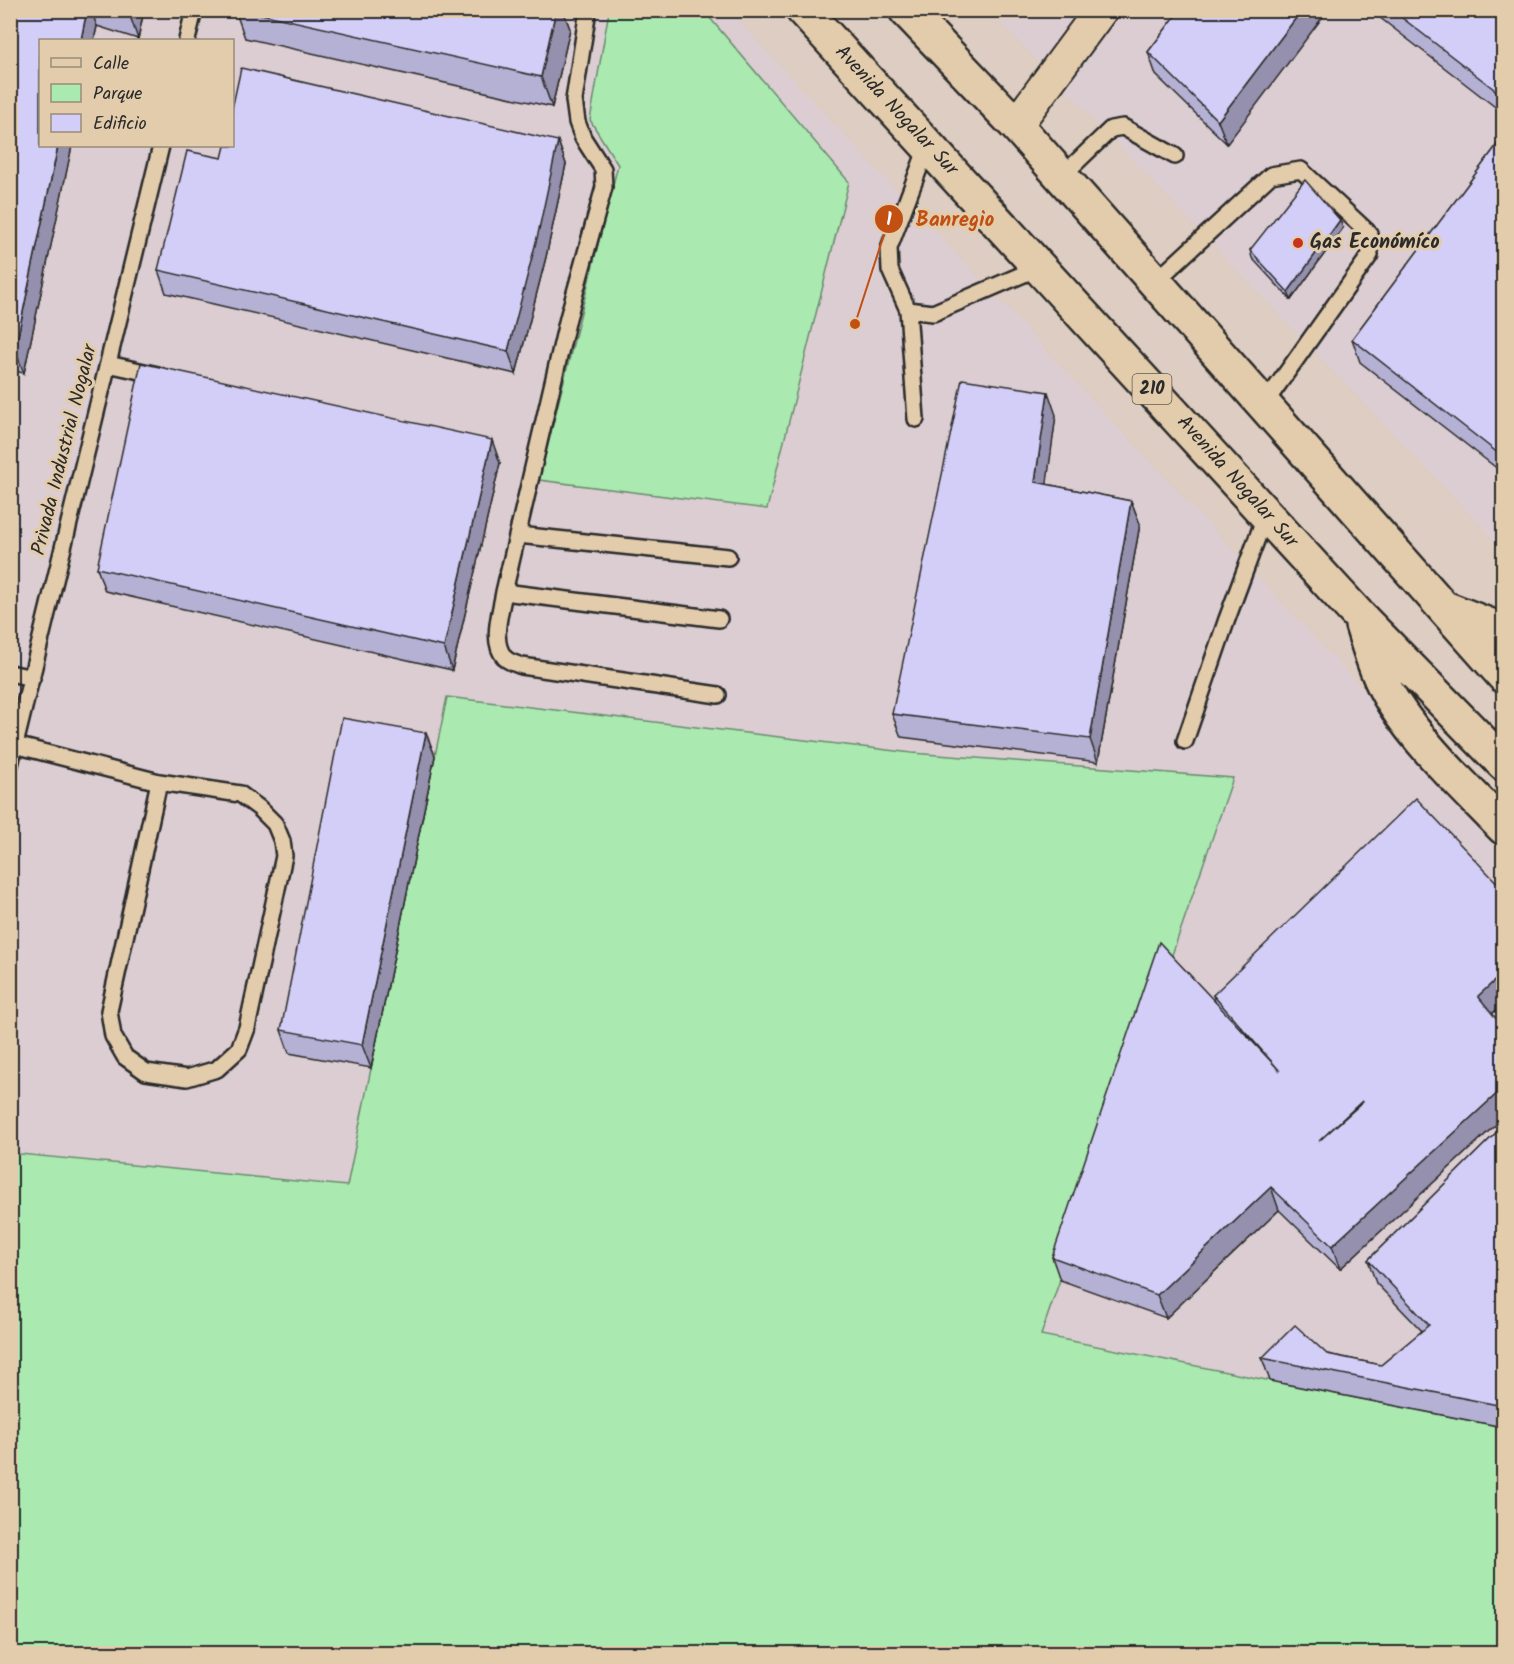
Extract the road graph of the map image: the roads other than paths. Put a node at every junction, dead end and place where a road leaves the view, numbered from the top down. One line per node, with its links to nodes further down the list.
1 (194, 10): 6 (lane)
2 (588, 10): 20 (lane)
3 (803, 10): 8 (highway, Avenida Nogalar Sur / 210)
4 (906, 10): 7 (highway)
5 (1101, 10): 7 (street)
6 (187, 39)
7 (1016, 125): 11 (highway)
8 (928, 145): 12 (highway, Avenida Nogalar Sur / 210); 14 (lane)
9 (161, 147): 15 (lane, Privada Industrial Nogalar)
10 (1175, 156): 11 (lane)
11 (1061, 177): 13 (highway)
12 (1040, 267): 14 (lane); 19 (highway, Avenida Nogalar Sur / 210)
13 (1154, 282): 17 (highway); 17 (lane)
14 (908, 310): 18 (lane)
15 (108, 364): 16 (lane); 29 (lane, Privada Industrial Nogalar)
16 (177, 380)
17 (1263, 406): 23 (highway)
18 (916, 419)
19 (1266, 514): 24 (highway, Avenida Nogalar Sur / 210); 32 (lane)
20 (518, 535): 21 (lane); 22 (lane)
21 (728, 557)
22 (504, 592): 25 (lane); 30 (lane)
23 (1440, 606): 26 (highway); 28 (highway)
24 (1360, 617): 34 (highway, Avenida Nogalar Sur / 210); 37 (highway)
25 (719, 619)
26 (1503, 633)
27 (10, 673): 29 (lane)
28 (1503, 676)
29 (32, 678): 31 (lane, Privada Industrial Nogalar)
30 (718, 695)
31 (16, 716): 33 (lane, Privada Industrial Nogalar)
32 (1185, 741)
33 (15, 745): 35 (lane, Privada Industrial Nogalar); 36 (lane)
34 (1503, 764)
35 (10, 765)
36 (159, 782): 36 (lane)
37 (1503, 828)

